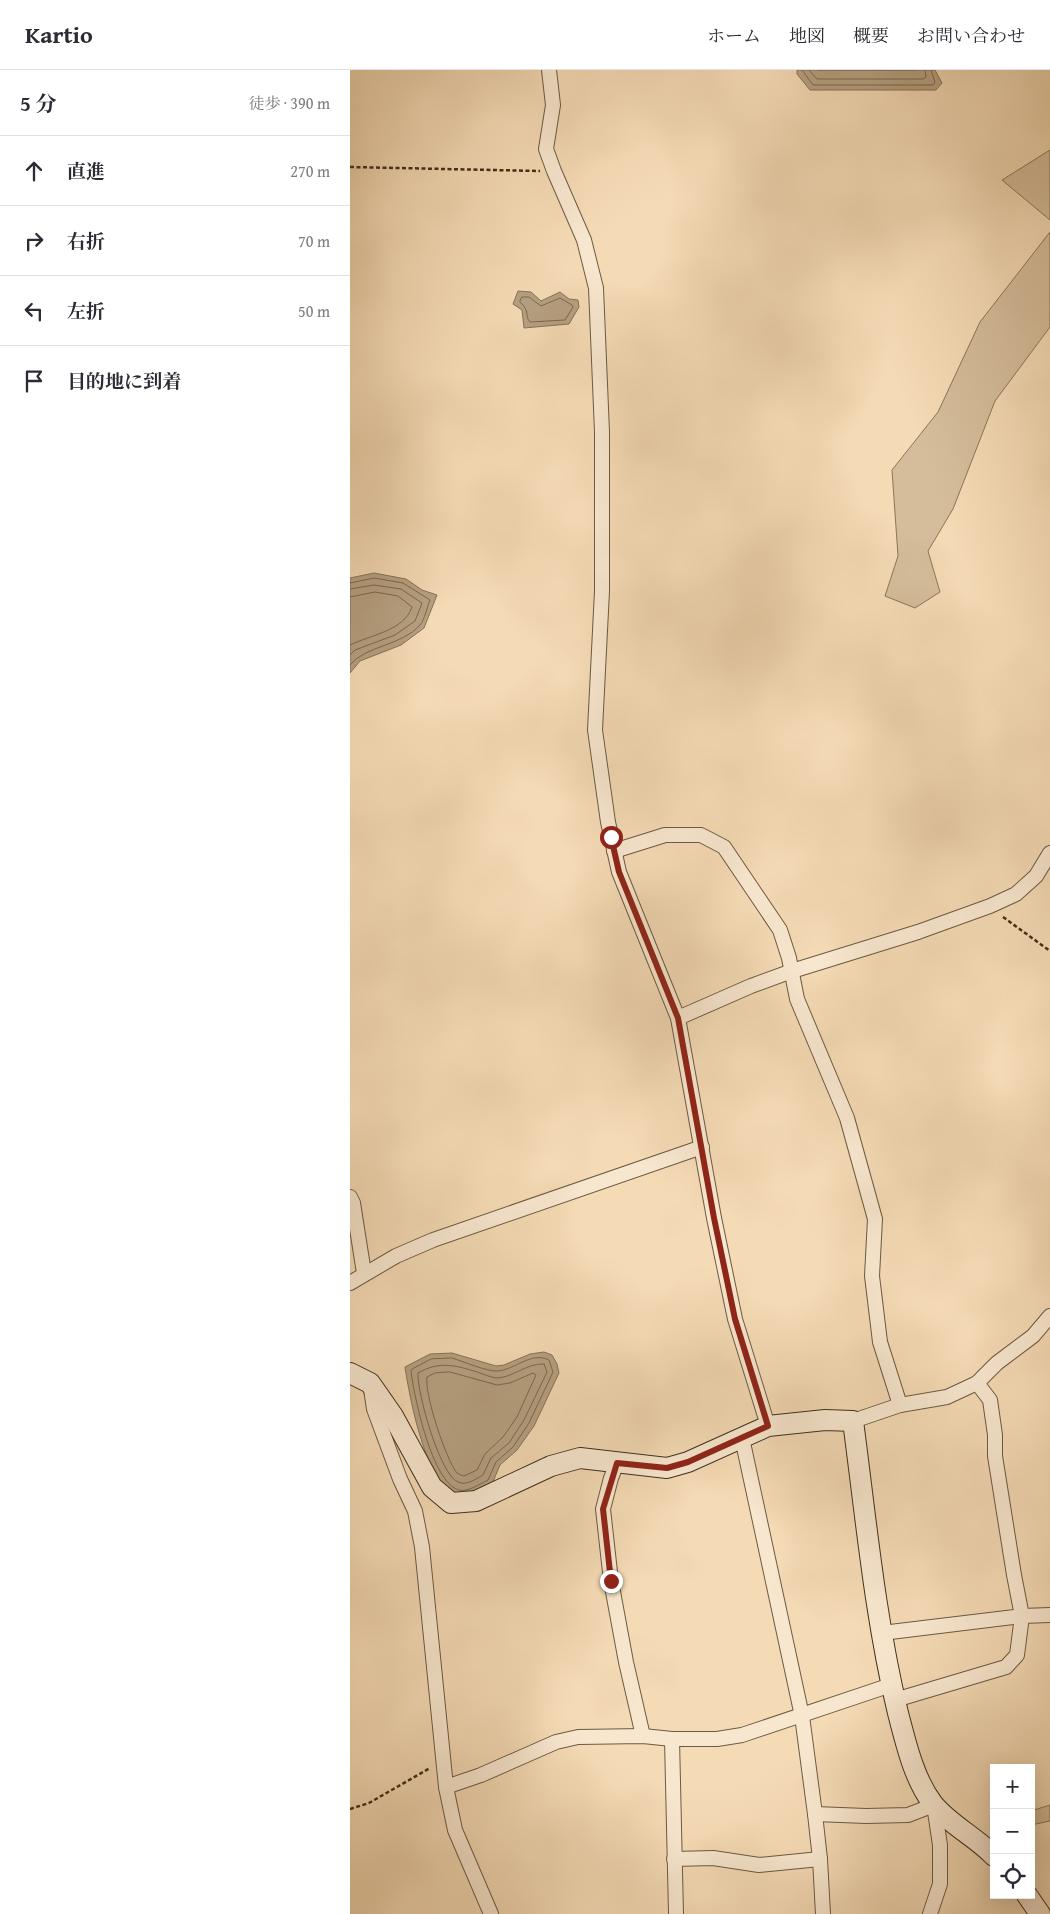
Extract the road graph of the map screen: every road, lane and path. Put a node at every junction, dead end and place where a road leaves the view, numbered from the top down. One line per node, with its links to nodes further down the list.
1 (549, 70): 3 (street)
2 (350, 167): 3 (path)
3 (554, 171): 4 (street)
4 (614, 851): 8 (street); 9 (street)
5 (1050, 853): 6 (street)
6 (990, 906): 7 (path); 8 (street)
7 (1050, 951)
8 (792, 971): 9 (street); 18 (street)
9 (678, 1018): 10 (street)
10 (702, 1147): 12 (street); 20 (street)
11 (350, 1196): 12 (street)
12 (364, 1274): 13 (street)
13 (350, 1282)
14 (1050, 1316): 17 (street)
15 (350, 1373): 16 (street)
16 (370, 1383): 22 (street); 30 (street)
17 (977, 1383): 18 (street); 24 (street)
18 (900, 1405): 19 (street)
19 (852, 1422): 20 (street); 25 (street)
20 (768, 1426): 21 (street)
21 (742, 1438): 22 (street); 27 (street)
22 (617, 1463): 28 (street)
23 (1050, 1615): 24 (street)
24 (1022, 1616): 25 (street); 26 (street)
25 (882, 1633): 26 (street)
26 (893, 1693): 27 (street); 32 (street)
27 (802, 1716): 29 (street); 34 (street)
28 (643, 1736): 29 (street); 31 (street)
29 (672, 1739): 36 (street)
30 (444, 1759): 31 (street); 33 (path)
31 (446, 1786): 39 (street)
32 (934, 1805): 34 (street); 35 (street); 42 (street)
33 (350, 1809)
34 (815, 1814): 37 (street)
35 (992, 1854)
36 (674, 1859): 37 (street); 40 (street)
37 (820, 1859): 41 (street)
38 (1030, 1899): 43 (street)
39 (491, 1914)
40 (676, 1914)
41 (823, 1914)
42 (930, 1914)
43 (1040, 1914)

